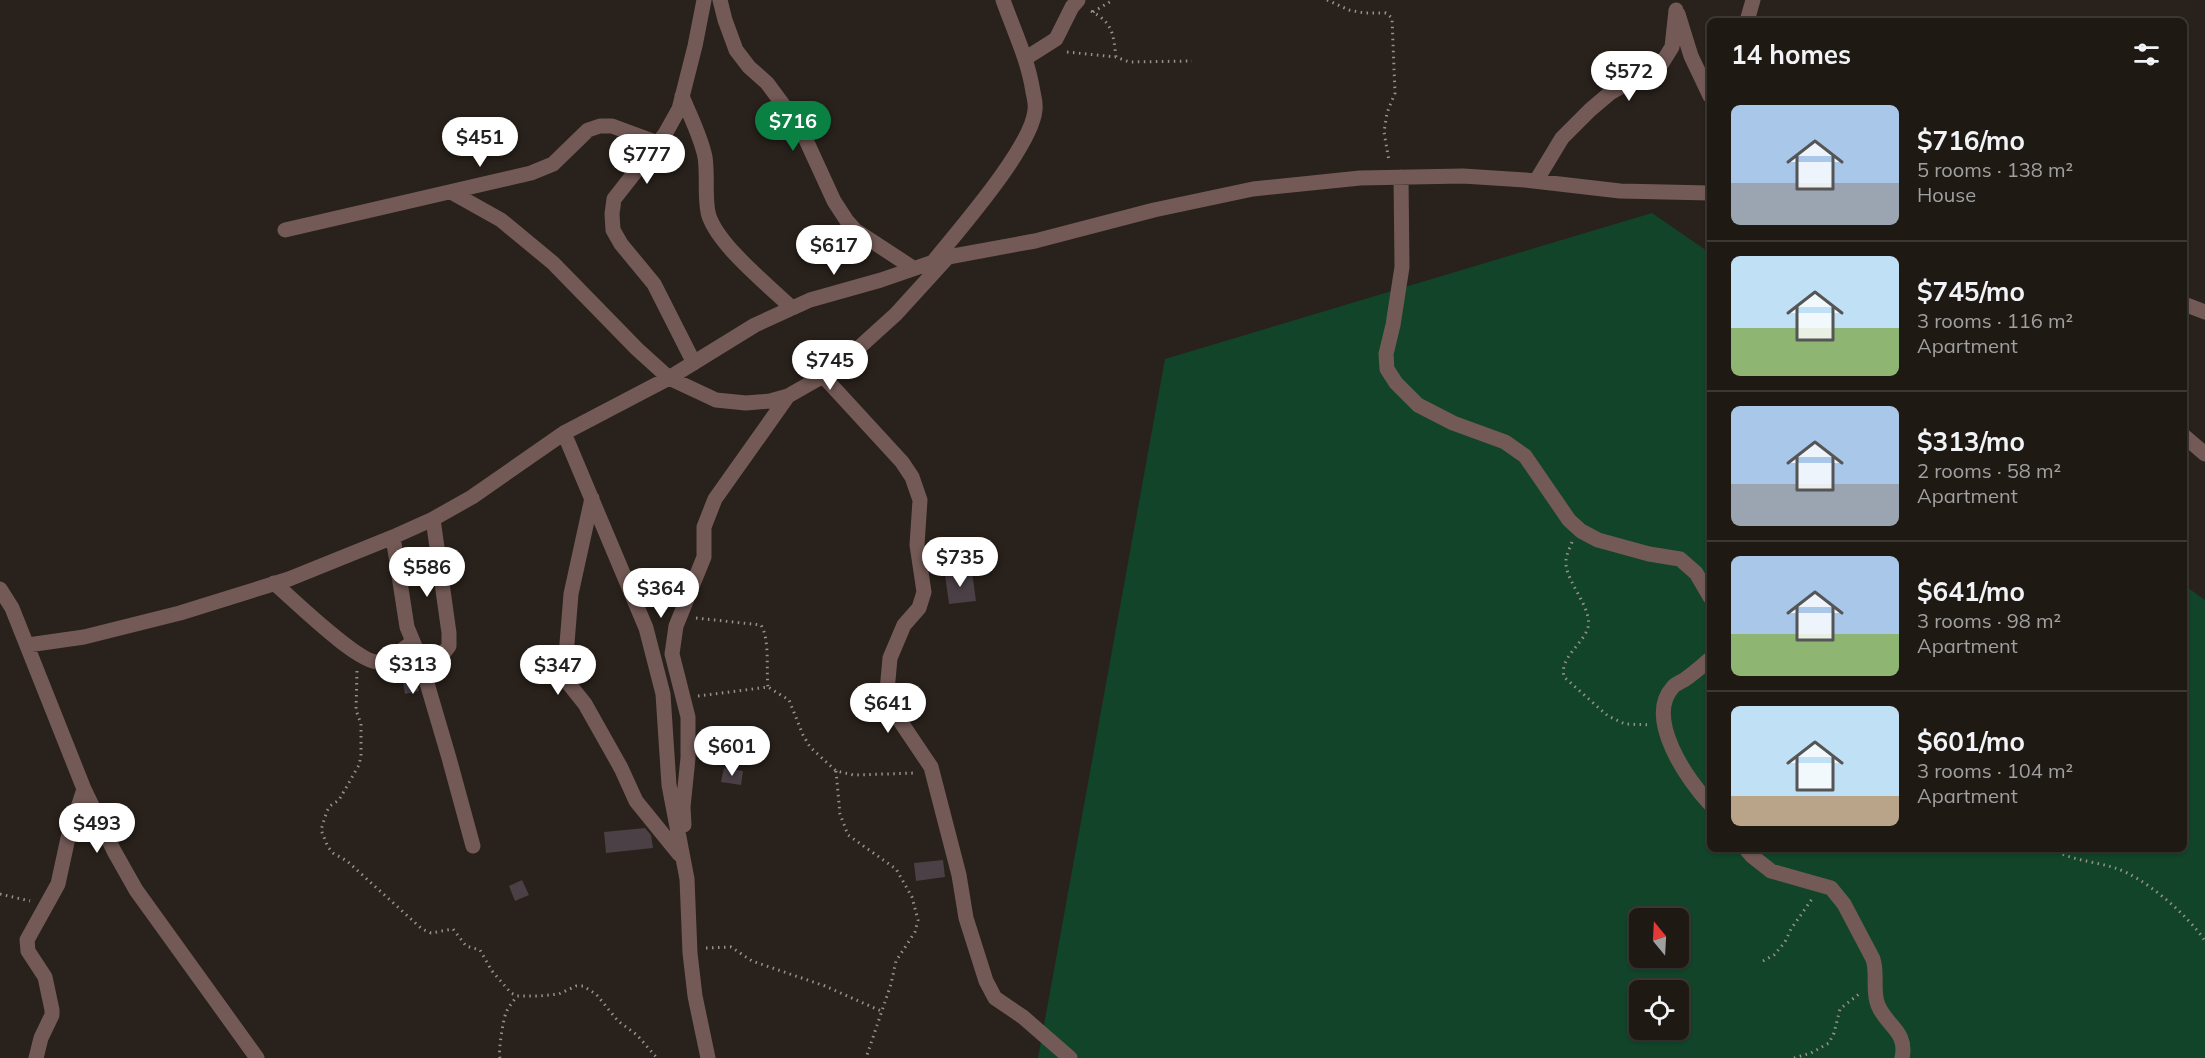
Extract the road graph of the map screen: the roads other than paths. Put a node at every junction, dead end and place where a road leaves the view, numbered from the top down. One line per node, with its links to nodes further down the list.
1 (704, 0): 10 (street)
2 (720, 0): 18 (street)
3 (1003, 0): 8 (street)
4 (1753, 0): 7 (street)
5 (1077, 1): 8 (street)
6 (1675, 5): 9 (street); 13 (street)
7 (1748, 18)
8 (1026, 58): 17 (street)
9 (1707, 90)
10 (682, 96): 11 (street); 20 (street)
11 (658, 143): 14 (street); 22 (street)
12 (1396, 177): 13 (street); 17 (street); 34 (street)
13 (1536, 181): 15 (street)
14 (451, 192): 16 (street); 24 (street)
15 (1707, 193)
16 (285, 230)
17 (940, 259): 18 (street); 23 (street)
18 (913, 268): 20 (street)
19 (2187, 305): 21 (street)
20 (792, 308): 22 (street)
21 (2205, 312)
22 (694, 363): 24 (street)
23 (823, 376): 25 (street); 48 (street)
24 (669, 378): 25 (street); 26 (street)
25 (788, 396): 44 (street)
26 (564, 434): 29 (street); 30 (street)
27 (2187, 439): 28 (street)
28 (2205, 454)
29 (592, 498): 43 (street); 43 (street)
30 (433, 519): 31 (street); 38 (street)
31 (393, 537): 32 (street); 35 (street)
32 (274, 583): 35 (street); 36 (street)
33 (0, 589): 36 (street)
34 (1707, 592)
35 (413, 642): 38 (street)
36 (27, 645): 39 (street)
37 (1707, 661): 40 (street)
38 (426, 678): 41 (street)
39 (84, 789): 45 (street); 46 (street)
40 (1707, 801)
41 (473, 846)
42 (1749, 852): 49 (street)
43 (682, 857): 44 (street)
44 (687, 879): 47 (street)
45 (36, 1058)
46 (257, 1058)
47 (708, 1058)
48 (1070, 1058)
49 (1902, 1058)

